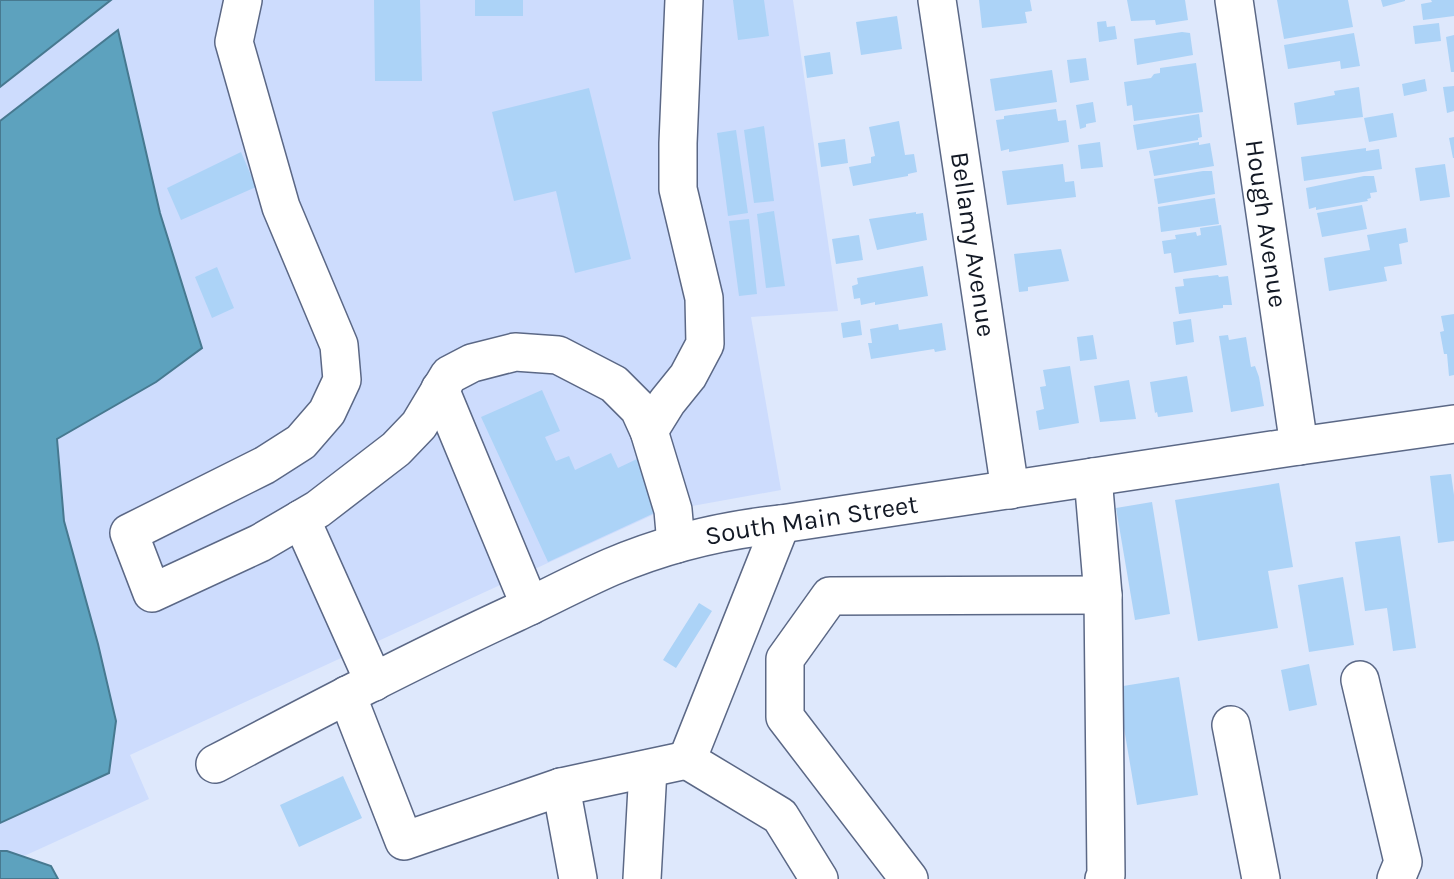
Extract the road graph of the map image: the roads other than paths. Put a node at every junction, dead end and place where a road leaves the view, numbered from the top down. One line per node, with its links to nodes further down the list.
1 (224, 0): 6 (street)
2 (243, 0): 6 (street)
3 (684, 0): 9 (street)
4 (937, 0): 12 (street, Bellamy Avenue)
5 (1234, 0): 10 (street, Hough Avenue)
6 (233, 41): 13 (street)
7 (440, 389): 9 (street); 13 (street); 17 (street)
8 (1454, 424): 10 (street, South Main Street)
9 (649, 431): 15 (street)
10 (1299, 446): 11 (street, South Main Street)
11 (1093, 477): 12 (street, South Main Street); 16 (street)
12 (1010, 490): 14 (street, South Main Street)
13 (301, 519): 19 (street)
14 (781, 524): 15 (street, South Main Street); 21 (street)
15 (676, 544): 17 (street, South Main Street)
16 (1103, 595): 28 (street); 29 (street)
17 (530, 606): 19 (street, South Main Street)
18 (1360, 680): 31 (street)
19 (360, 688): 22 (street, South Main Street); 24 (street)
20 (1231, 725): 30 (street)
21 (687, 760): 23 (street); 27 (street)
22 (215, 765)
23 (648, 769): 24 (street); 26 (street)
24 (561, 787): 25 (street)
25 (579, 879)
26 (642, 879)
27 (819, 879)
28 (909, 879)
29 (1104, 879)
30 (1261, 879)
31 (1396, 879)

